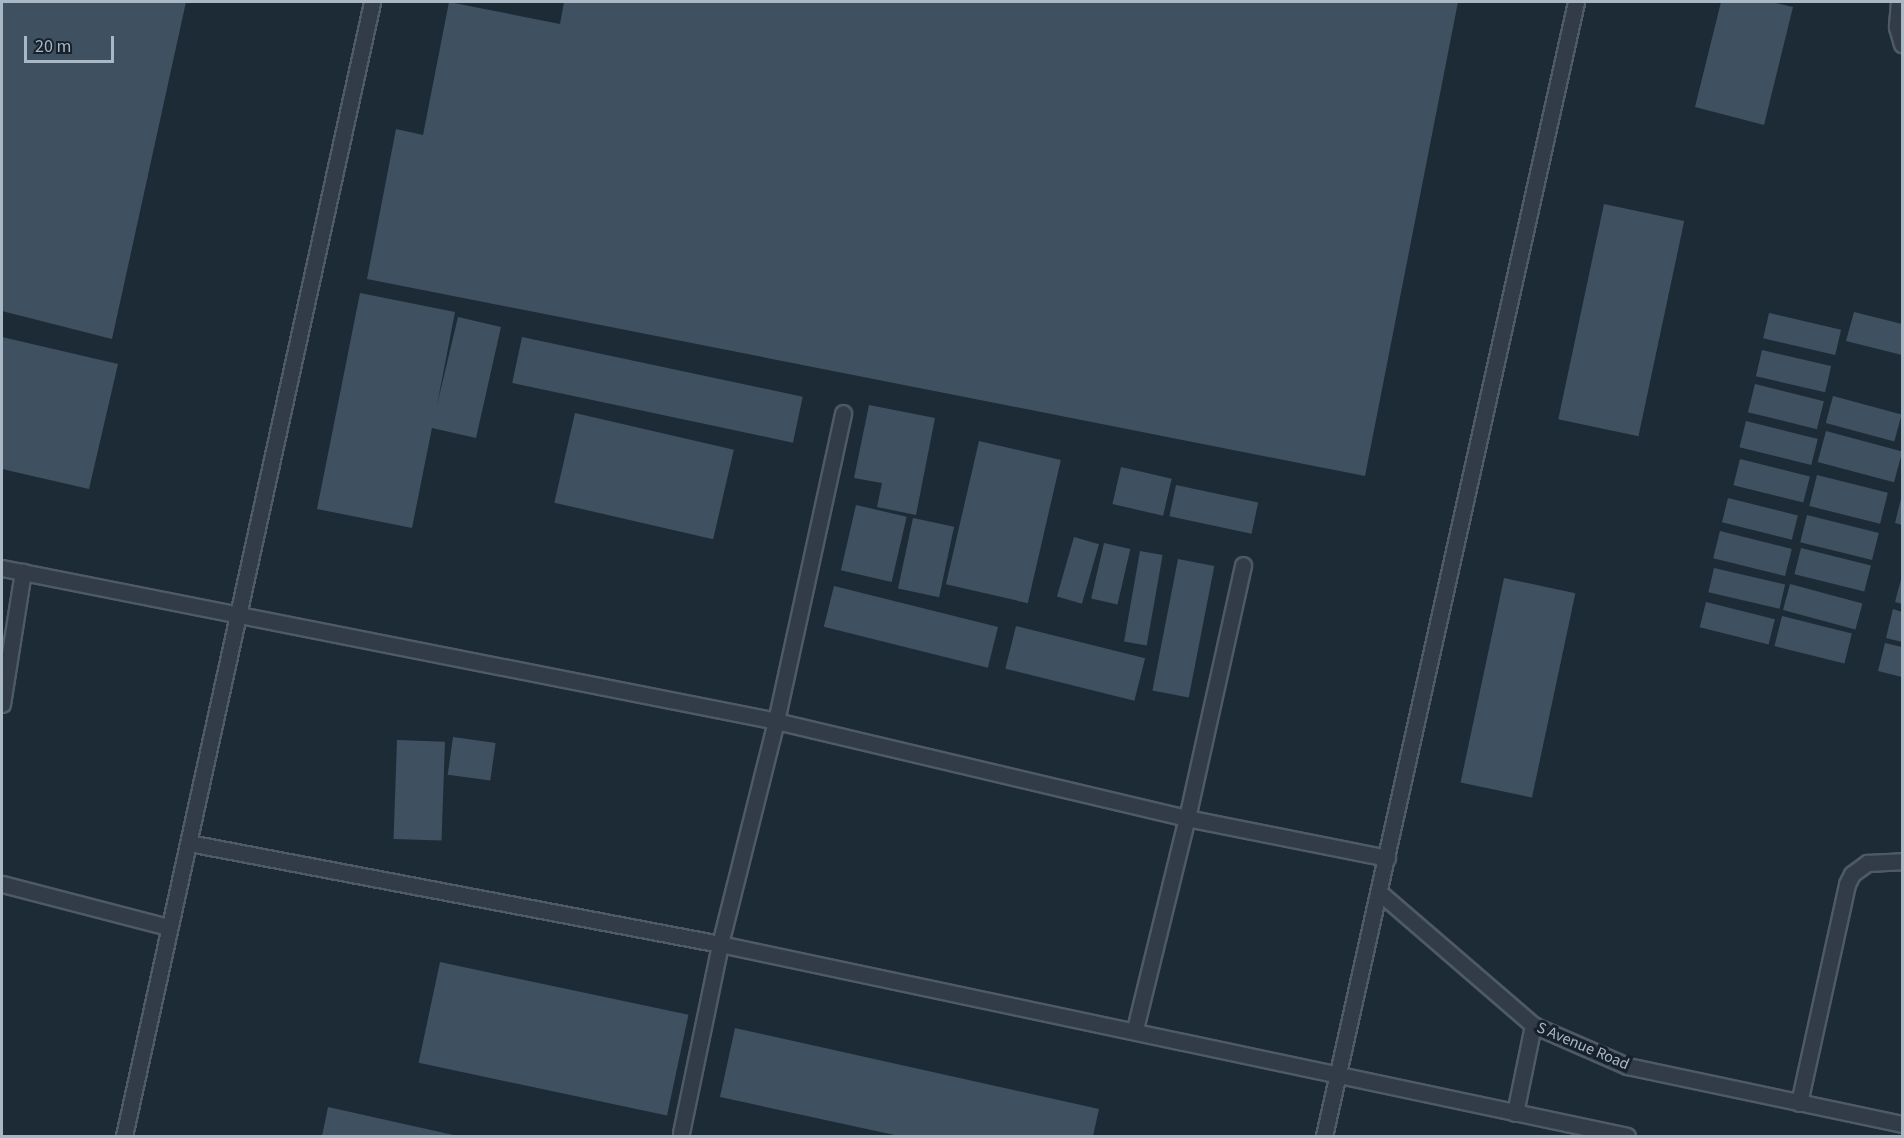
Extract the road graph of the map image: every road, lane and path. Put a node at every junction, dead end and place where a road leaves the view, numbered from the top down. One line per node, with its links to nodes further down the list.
1 (372, 2): 9 (lane)
2 (1576, 2): 14 (lane)
3 (1899, 2): 4 (lane)
4 (1902, 44)
5 (843, 413): 11 (lane)
6 (1244, 566): 12 (lane)
7 (2, 568): 8 (lane)
8 (23, 572): 9 (lane); 10 (lane)
9 (239, 617): 11 (lane); 13 (lane)
10 (2, 704)
11 (776, 722): 12 (lane); 19 (lane)
12 (1187, 818): 14 (lane); 21 (lane)
13 (189, 843): 18 (lane); 19 (lane)
14 (1387, 858): 17 (lane)
15 (1902, 861): 23 (lane)
16 (2, 884): 18 (lane)
17 (1379, 892): 20 (lane, S Avenue Road); 22 (lane)
18 (168, 927): 27 (lane)
19 (720, 944): 21 (lane); 26 (lane)
20 (1533, 1025): 23 (lane, S Avenue Road); 24 (lane)
21 (1135, 1029): 22 (lane)
22 (1335, 1075): 24 (lane); 28 (lane)
23 (1799, 1102): 25 (lane, S Avenue Road)
24 (1515, 1113): 29 (lane)
25 (1902, 1124)
26 (681, 1133)
27 (124, 1137)
28 (1324, 1137)
29 (1627, 1137)

